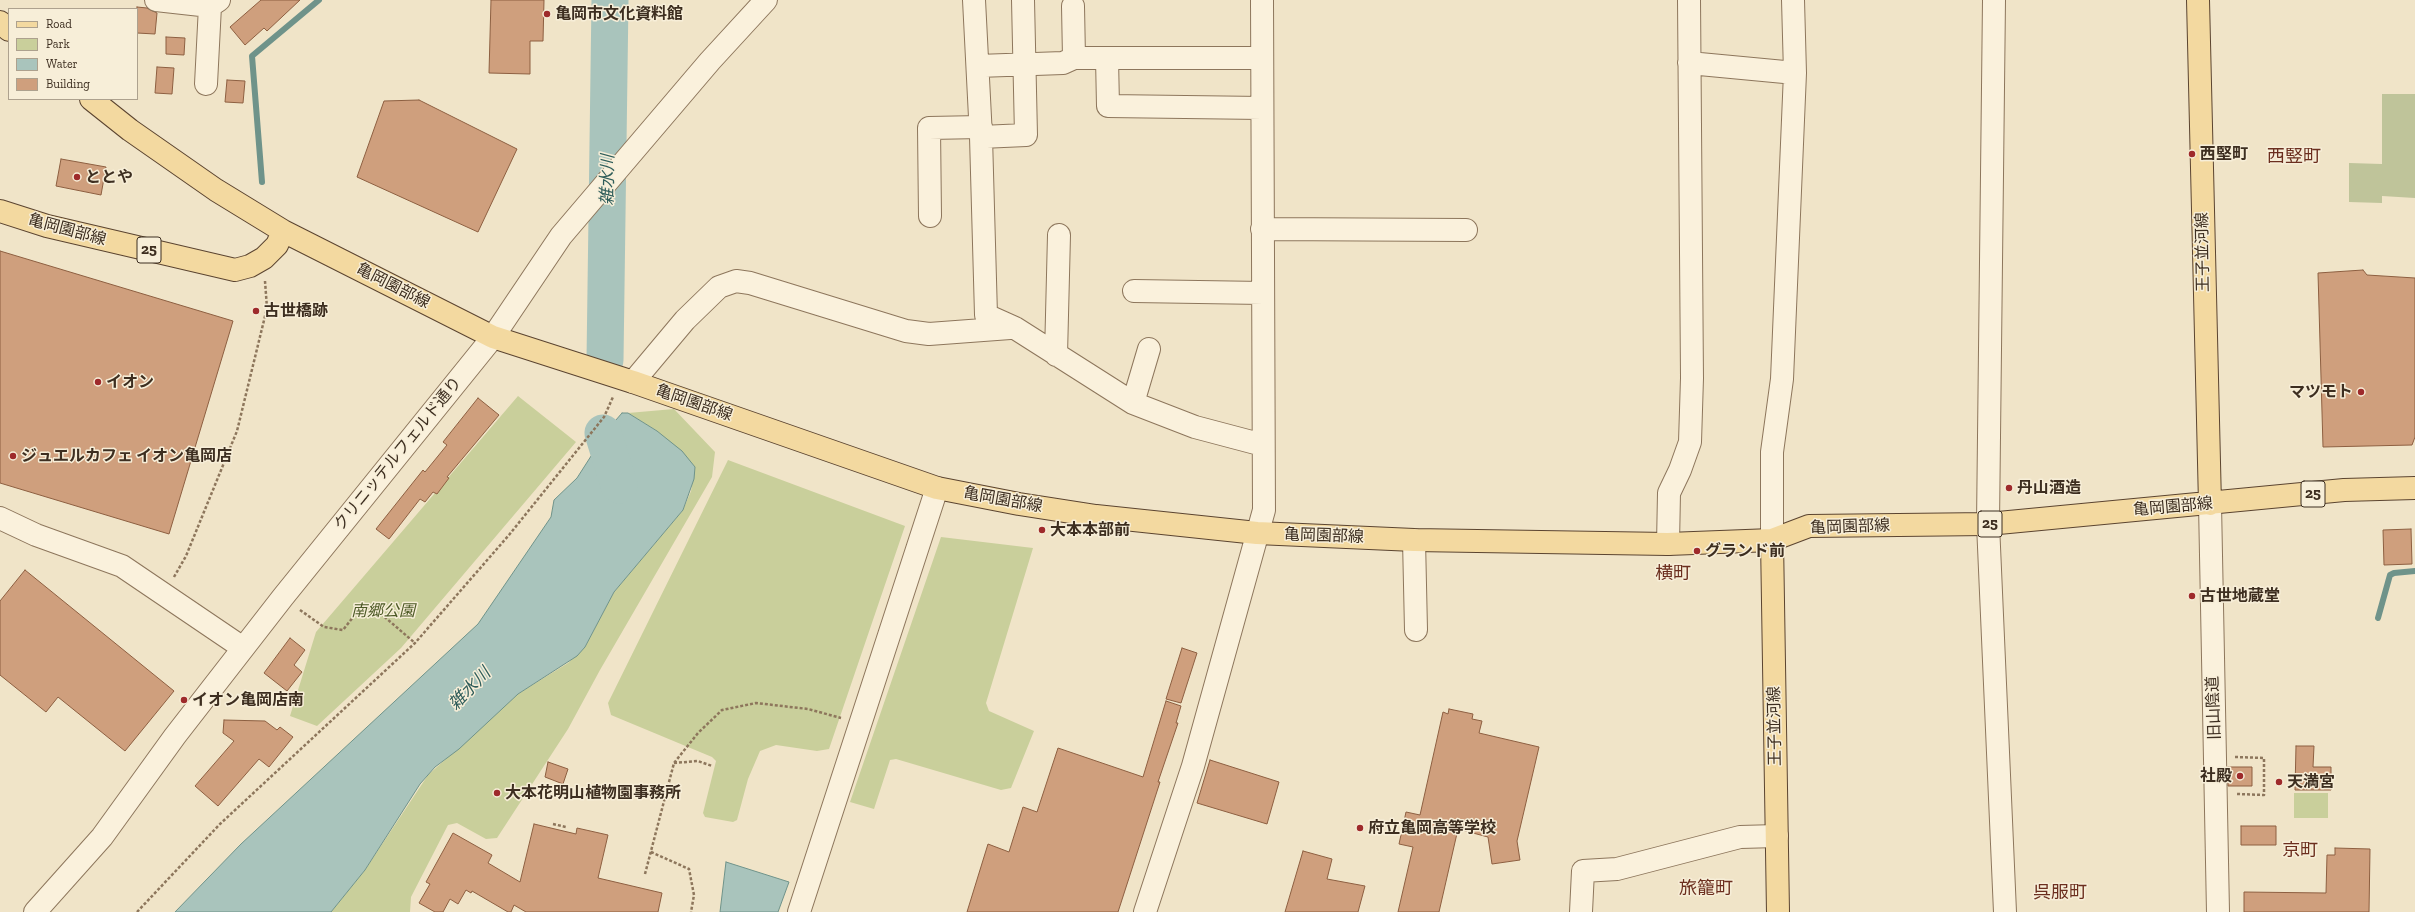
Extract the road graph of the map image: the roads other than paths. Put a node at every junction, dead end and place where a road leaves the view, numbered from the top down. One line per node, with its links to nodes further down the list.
1 (156, 0): 10 (street)
2 (766, 0): 34 (street, クリニッテルフェルド通り)
3 (974, 0): 19 (street)
4 (1023, 0): 18 (street)
5 (1262, 0): 16 (street)
6 (1689, 0): 17 (street)
7 (1793, 0): 20 (street)
8 (1994, 0): 44 (street)
9 (2198, 0): 42 (main road, 王子並河線)
10 (215, 3): 21 (street)
11 (1073, 6): 14 (street)
12 (0, 22): 13 (main road)
13 (8, 29)
14 (1074, 58): 15 (street); 18 (street)
15 (1107, 58): 16 (street); 23 (street)
16 (1262, 58): 23 (street)
17 (1690, 63): 20 (street); 48 (street)
18 (1024, 64): 19 (street); 24 (street)
19 (978, 66): 24 (street)
20 (1795, 74): 47 (street)
21 (206, 84)
22 (92, 100): 29 (main road, 亀岡園部線 / 25)
23 (1262, 108): 27 (street)
24 (981, 132): 26 (street); 33 (street)
25 (0, 211): 29 (main road, 亀岡園部線 / 25)
26 (930, 216)
27 (1262, 229): 28 (street); 32 (street)
28 (1466, 230)
29 (283, 231): 34 (main road, 亀岡園部線 / 25)
30 (1059, 235): 36 (street)
31 (1134, 291): 32 (street)
32 (1263, 293): 39 (street)
33 (1015, 328): 36 (street); 37 (street)
34 (493, 337): 37 (main road, 亀岡園部線 / 25); 50 (street, クリニッテルフェルド通り)
35 (1148, 349): 38 (street)
36 (1056, 355): 38 (street)
37 (627, 380): 40 (main road, 亀岡園部線 / 25)
38 (1133, 403): 39 (street)
39 (1263, 445): 45 (street)
40 (937, 488): 45 (main road, 亀岡園部線 / 25); 53 (street)
41 (2415, 488): 42 (main road, 亀岡園部線 / 25)
42 (2210, 504): 44 (main road, 亀岡園部線 / 25); 58 (street, 旧山陰道)
43 (0, 518): 50 (street)
44 (1988, 524): 47 (main road, 亀岡園部線 / 25); 57 (street)
45 (1258, 533): 46 (main road, 亀岡園部線 / 25); 54 (street)
46 (1414, 540): 48 (main road, 亀岡園部線 / 25); 49 (street)
47 (1772, 540): 48 (main road, 亀岡園部線 / 25); 51 (main road, 王子並河線)
48 (1668, 544)
49 (1416, 630)
50 (243, 648): 52 (street, クリニッテルフェルド通り)
51 (1777, 836): 55 (street); 56 (main road, 王子並河線)
52 (34, 912)
53 (799, 912)
54 (1145, 912)
55 (1581, 912)
56 (1778, 912)
57 (2005, 912)
58 (2218, 912)

